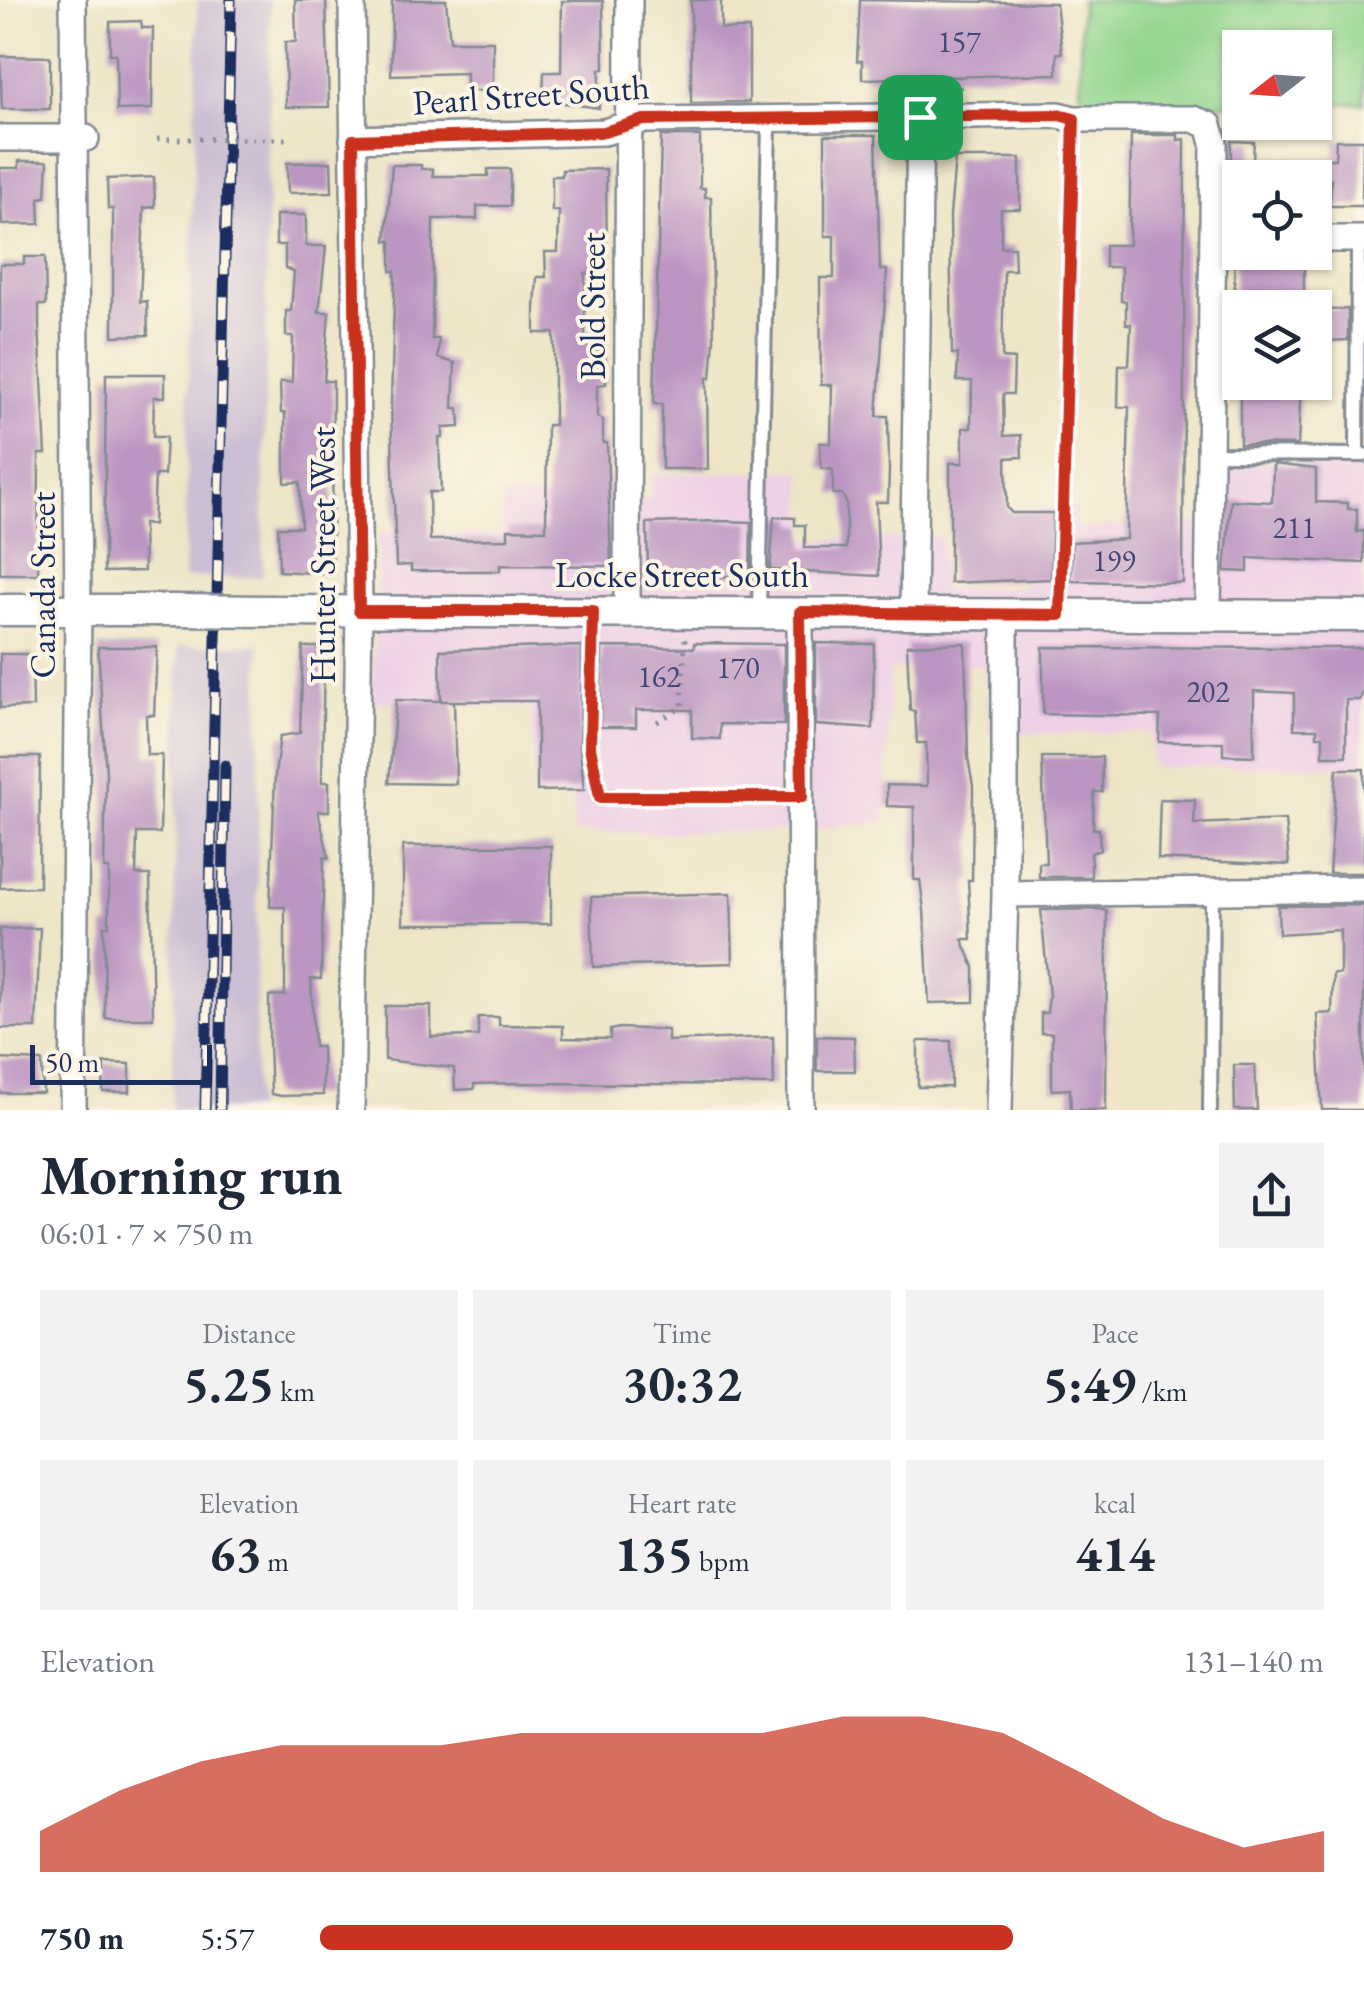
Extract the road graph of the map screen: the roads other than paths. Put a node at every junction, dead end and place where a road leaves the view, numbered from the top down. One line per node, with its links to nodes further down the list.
1 (73, 0): 9 (street, Canada Street)
2 (352, 0): 10 (street, Hunter Street West)
3 (629, 0): 7 (street, Bold Street)
4 (920, 117): 5 (street, Pearl Street South); 6 (street, Pearl Street South); 24 (street)
5 (1074, 119): 11 (street, Pearl Street South); 26 (lane)
6 (769, 122): 7 (street, Pearl Street South); 22 (lane)
7 (627, 128): 10 (street, Pearl Street South); 21 (street, Bold Street)
8 (0, 138): 9 (street)
9 (80, 138): 18 (street, Canada Street)
10 (353, 140): 19 (street, Hunter Street West)
11 (1213, 239): 12 (street); 15 (street)
12 (1222, 239)
13 (1332, 239): 14 (street)
14 (1361, 239): 16 (lane)
15 (1212, 454): 16 (lane); 27 (street)
16 (1360, 455)
17 (0, 610): 18 (street, Locke Street South)
18 (78, 610): 19 (street, Locke Street South, bridge); 33 (street, Canada Street)
19 (359, 611): 20 (street, Locke Street South); 34 (street, Hunter Street West)
20 (593, 611): 21 (street, Locke Street South); 29 (lane)
21 (628, 611): 22 (street, Locke Street South)
22 (758, 612): 23 (street, Locke Street South)
23 (800, 612): 24 (street, Locke Street South); 29 (street)
24 (913, 612): 25 (street, Locke Street South)
25 (1005, 614): 26 (street, Locke Street South); 32 (street)
26 (1060, 615): 27 (street, Locke Street South)
27 (1208, 615): 28 (street, Locke Street South)
28 (1364, 616)
29 (802, 797): 35 (street)
30 (1364, 889): 31 (street)
31 (1212, 890): 32 (street); 37 (lane)
32 (1005, 894): 36 (street)
33 (74, 1110)
34 (351, 1110)
35 (801, 1110)
36 (1000, 1110)
37 (1210, 1110)

